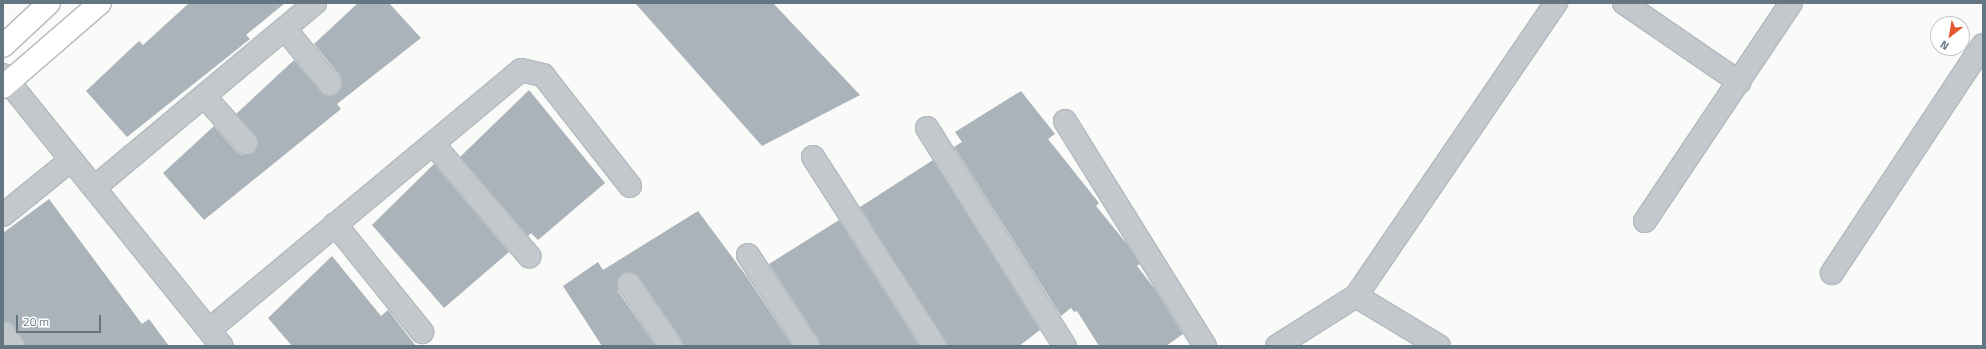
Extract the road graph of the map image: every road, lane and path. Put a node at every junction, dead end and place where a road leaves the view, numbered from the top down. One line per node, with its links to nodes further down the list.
1 (49, 3): 9 (street)
2 (100, 3): 10 (street)
3 (315, 3): 7 (street)
4 (1556, 3): 29 (street)
5 (1624, 3): 11 (street)
6 (1791, 3): 11 (street)
7 (285, 29): 12 (street); 13 (street)
8 (1983, 45): 27 (street)
9 (3, 46)
10 (5, 82): 19 (street)
11 (1739, 82): 23 (street)
12 (330, 84)
13 (204, 96): 16 (street); 21 (street)
14 (1065, 121): 38 (street)
15 (927, 128): 37 (street)
16 (246, 143)
17 (434, 144): 20 (street); 24 (street); 25 (street)
18 (812, 157): 36 (street)
19 (71, 160): 21 (street); 22 (street)
20 (630, 186)
21 (95, 187): 32 (street)
22 (3, 215)
23 (1645, 221)
24 (335, 224): 30 (street); 32 (street)
25 (529, 256)
26 (748, 256): 35 (street)
27 (1832, 273)
28 (629, 284): 34 (street)
29 (1356, 296): 39 (street); 40 (street)
30 (422, 332)
31 (3, 333): 33 (street)
32 (216, 338)
33 (13, 346)
34 (671, 346)
35 (808, 346)
36 (935, 346)
37 (1066, 346)
38 (1205, 346)
39 (1278, 346)
40 (1439, 346)

